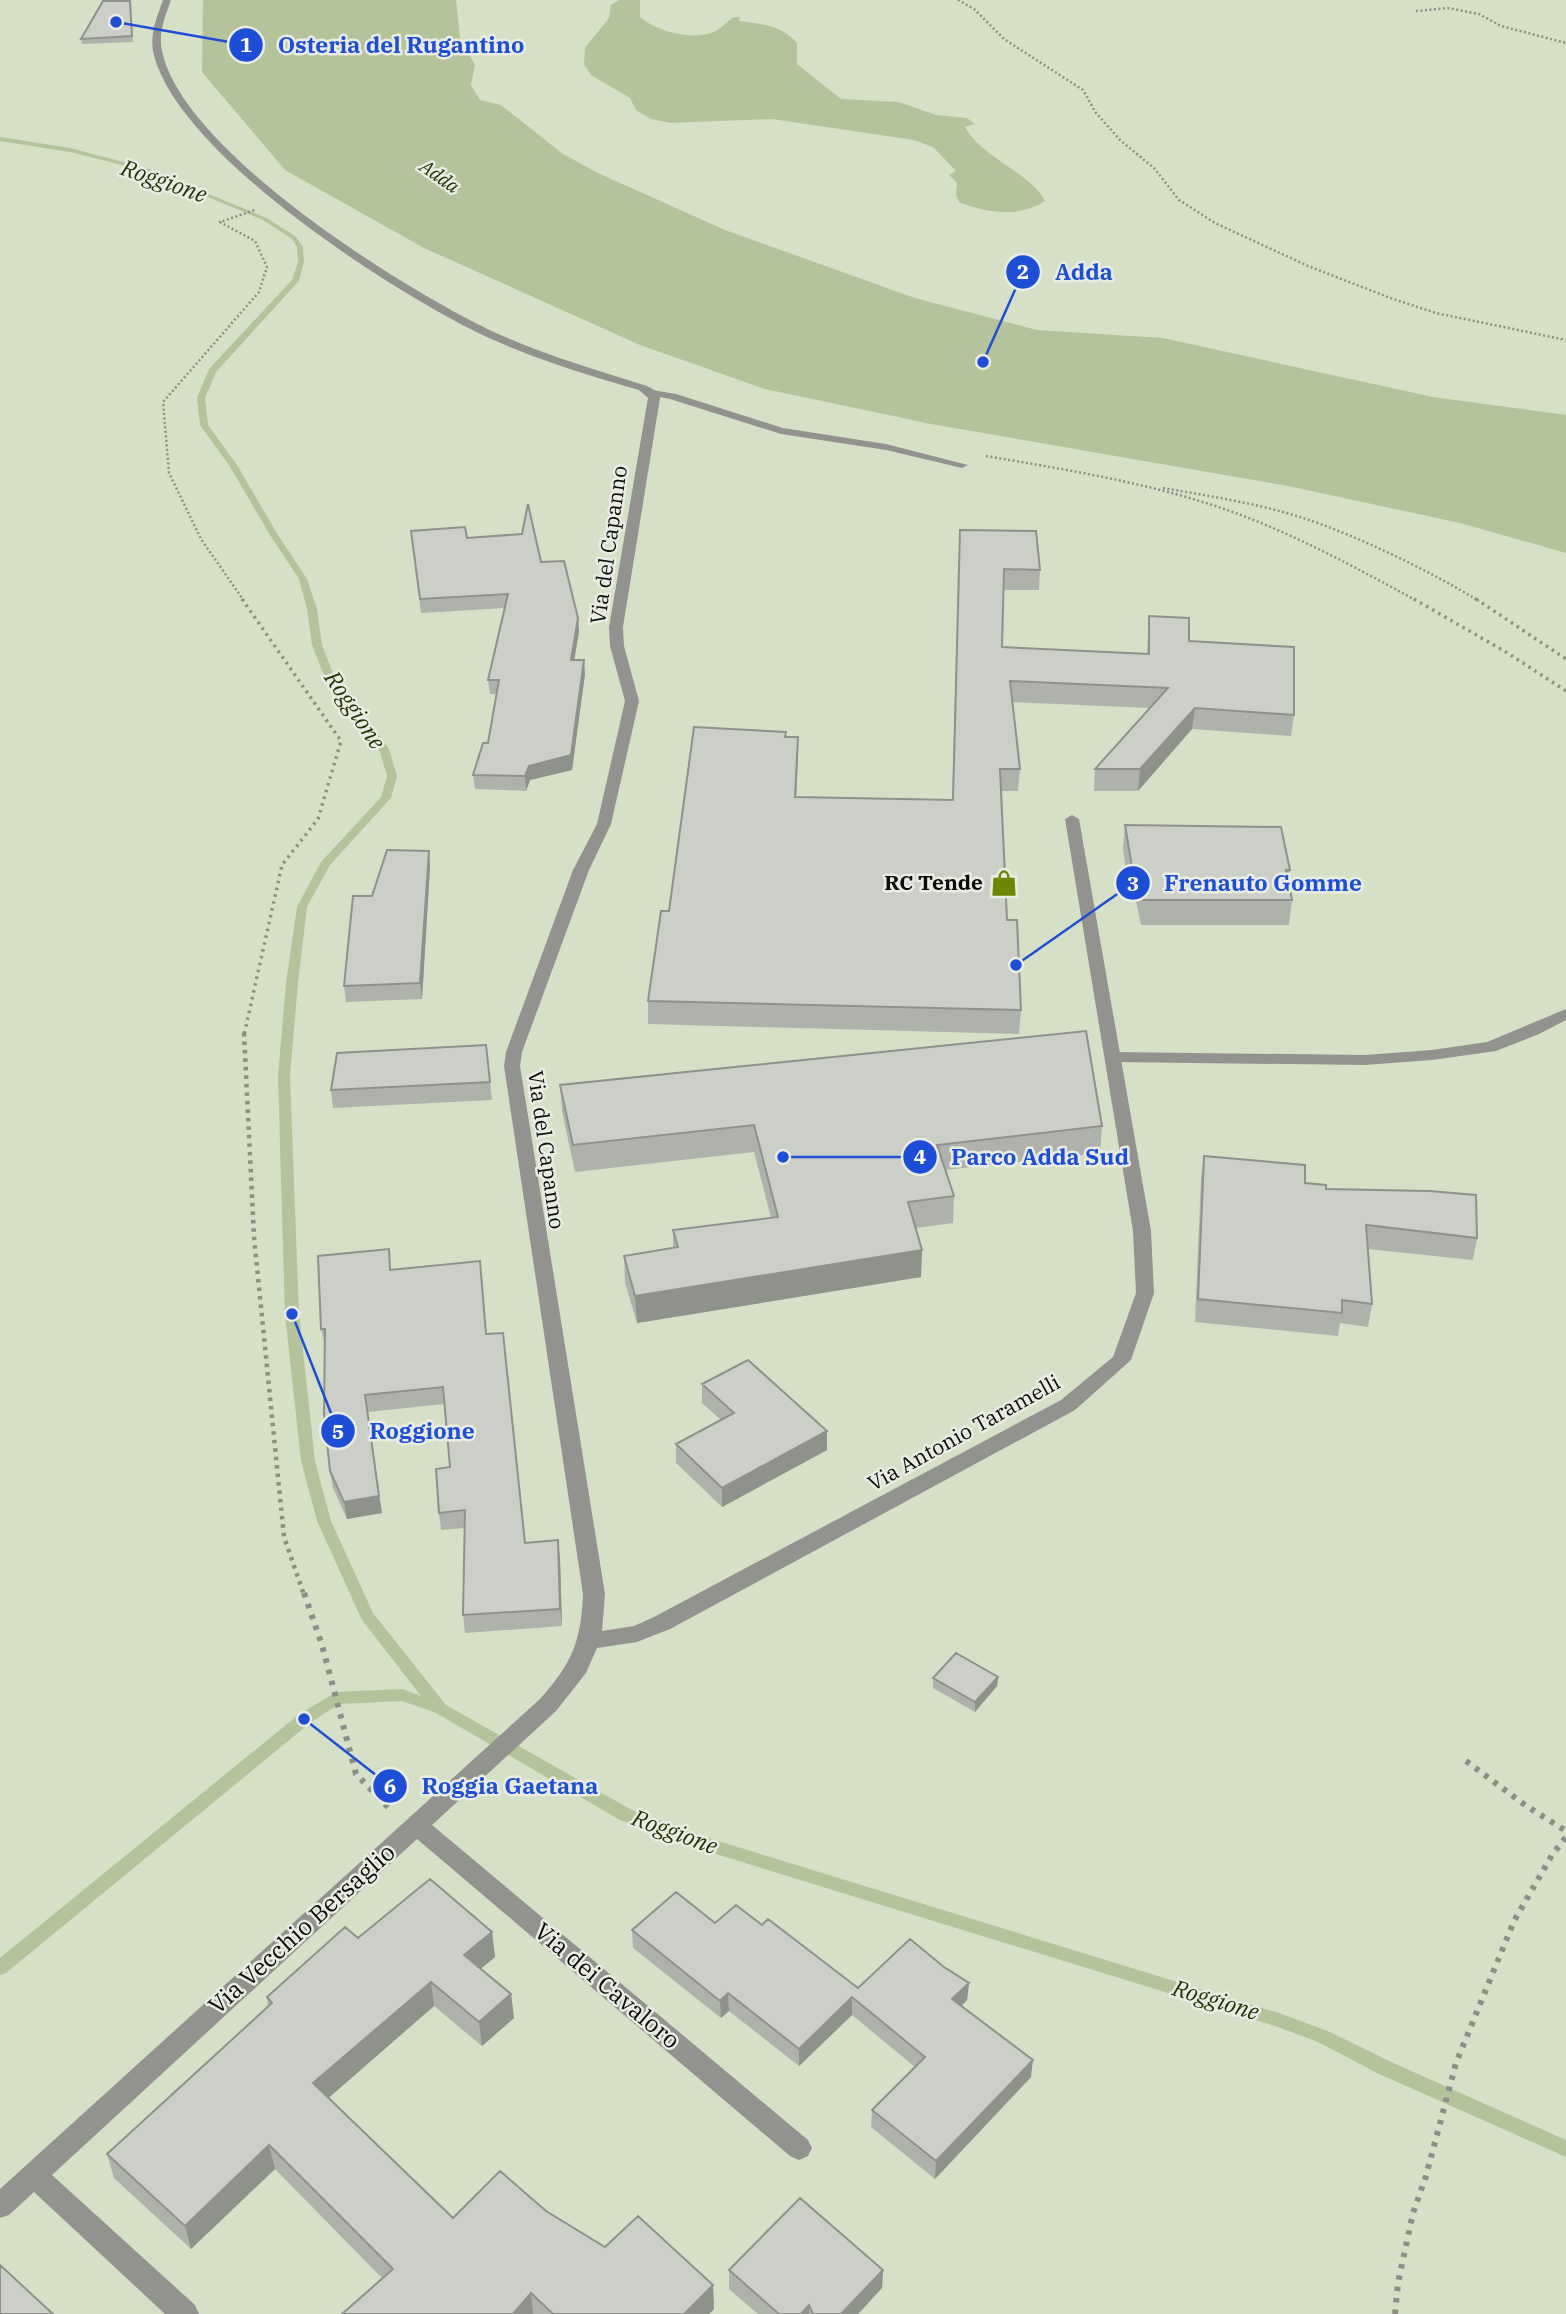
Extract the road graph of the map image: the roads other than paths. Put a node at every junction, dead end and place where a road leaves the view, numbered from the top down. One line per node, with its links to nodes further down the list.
1 (167, 0): 2 (street)
2 (652, 393): 3 (street); 7 (street, Via del Capanno)
3 (962, 465)
4 (1072, 819): 6 (street, Via Antonio Taramelli)
5 (1566, 1014): 6 (street)
6 (1113, 1057): 7 (street, Via Antonio Taramelli)
7 (590, 1641): 8 (street, Via Vecchio Bersaglio)
8 (413, 1827): 9 (street, Via dei Cavaloro); 10 (street, Via Vecchio Bersaglio)
9 (799, 2148)
10 (34, 2175): 11 (street, Via Vecchio Bersaglio); 12 (street)
11 (0, 2206)
12 (185, 2314)

